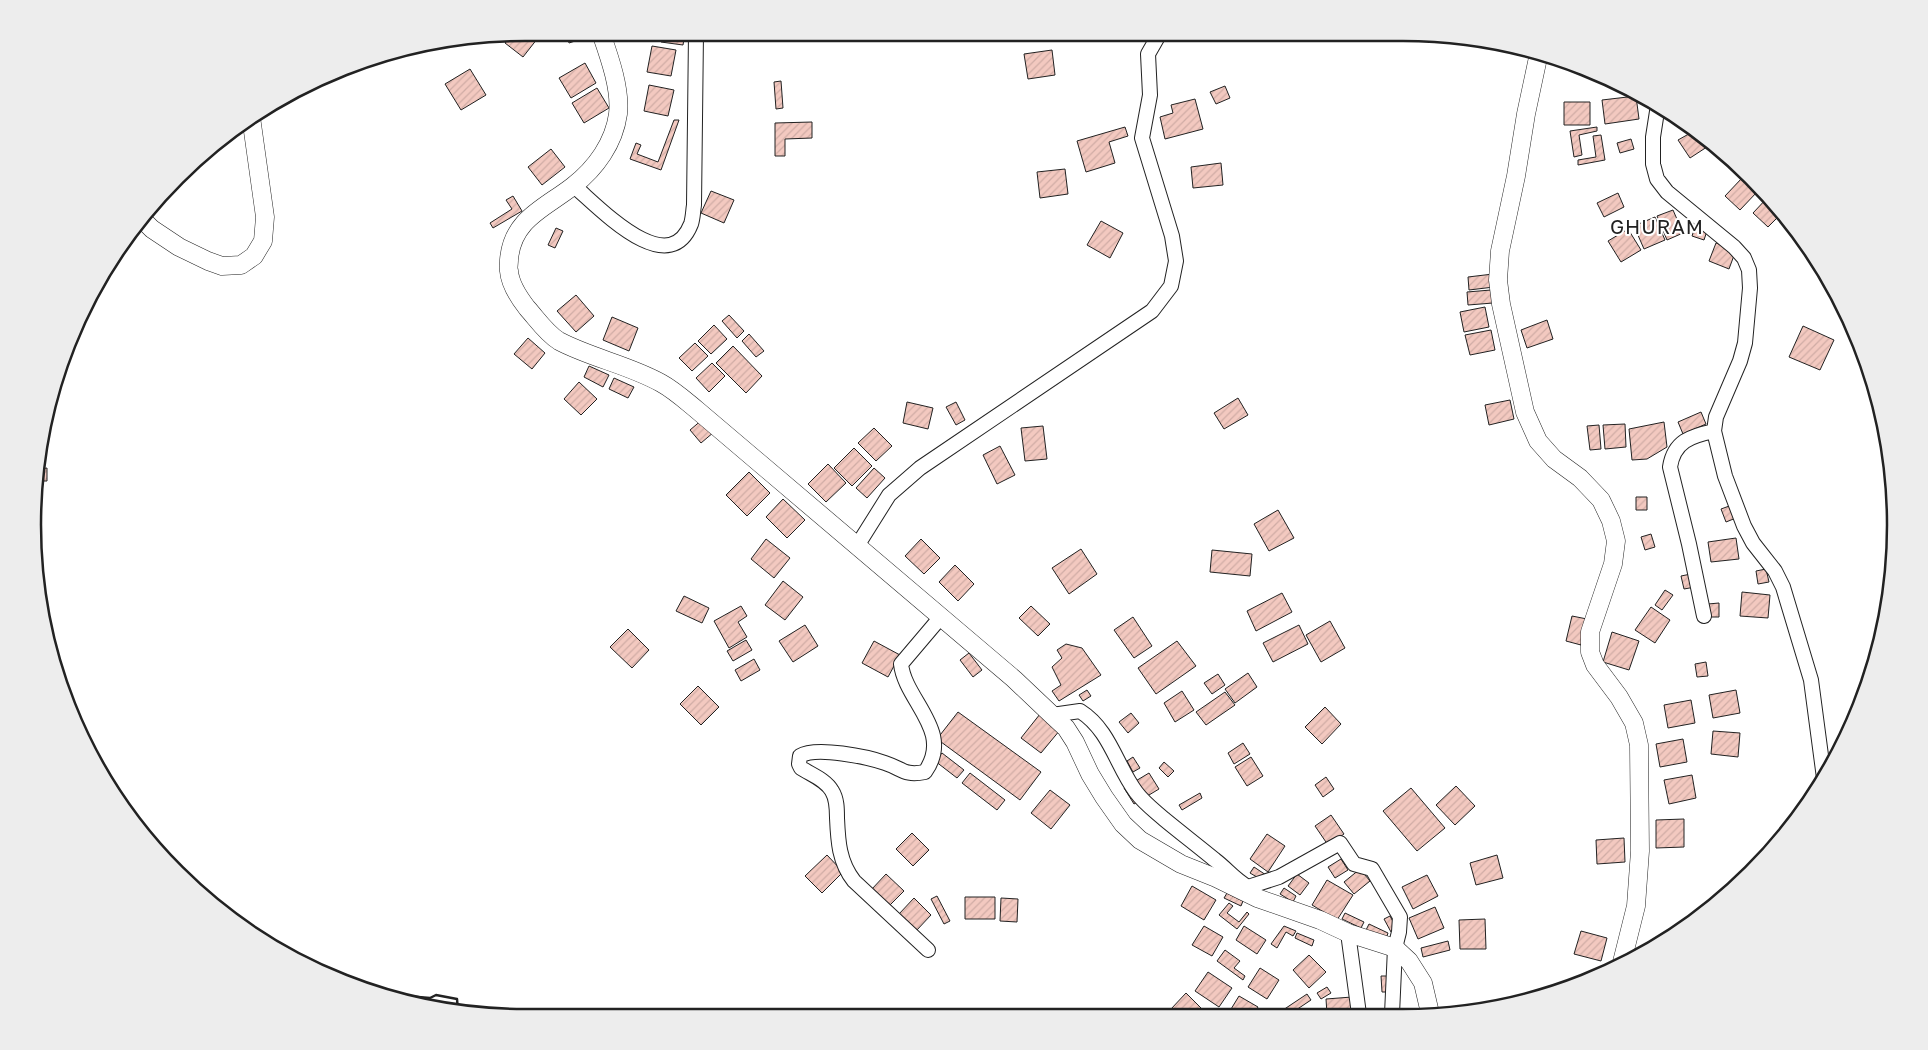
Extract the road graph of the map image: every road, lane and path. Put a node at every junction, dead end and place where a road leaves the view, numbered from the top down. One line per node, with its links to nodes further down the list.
1 (604, 41): 7 (street)
2 (696, 41): 7 (street)
3 (1155, 41): 10 (street)
4 (1537, 61): 18 (street)
5 (1657, 114): 9 (street)
6 (252, 126): 8 (street)
7 (574, 186): 10 (street)
8 (147, 224)
9 (1714, 431): 11 (street); 14 (street)
10 (857, 546): 12 (street)
11 (1704, 616)
12 (940, 618): 13 (street); 17 (street)
13 (1052, 715): 15 (street); 16 (street)
14 (1822, 766)
15 (1348, 933): 16 (street); 20 (street)
16 (1395, 948): 19 (street); 21 (street)
17 (928, 950)
18 (1624, 955)
19 (1429, 1008)
20 (1358, 1009)
21 (1392, 1009)

